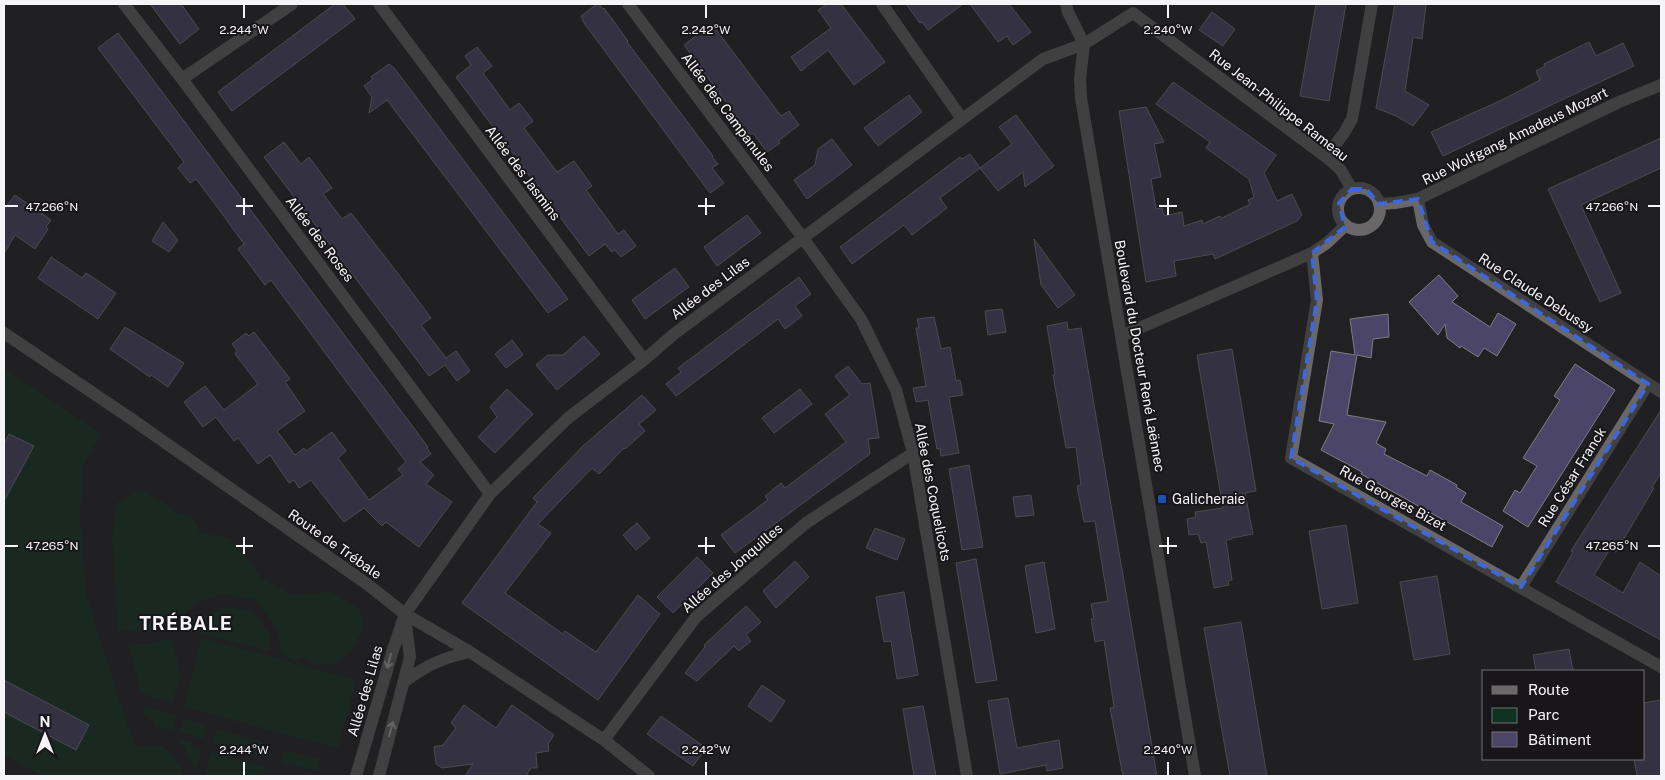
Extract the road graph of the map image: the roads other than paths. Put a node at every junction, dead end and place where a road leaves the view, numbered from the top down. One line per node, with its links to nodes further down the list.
1 (124, 4): 10 (street, Allée des Roses)
2 (292, 4): 10 (street)
3 (379, 4): 22 (street, Allée des Jasmins)
4 (628, 4): 18 (street, Allée des Campanules)
5 (882, 4): 12 (street)
6 (1066, 4): 9 (street)
7 (1372, 4): 13 (street)
8 (1133, 8): 9 (street, Rue Jean-Philippe Rameau); 13 (street, Rue Jean-Philippe Rameau)
9 (1084, 44): 12 (street, Allée des Lilas); 21 (street, Boulevard du Docteur René Laënnec)
10 (182, 79): 26 (street, Allée des Roses)
11 (1661, 85): 15 (street, Rue Wolfgang Amadeus Mozart)
12 (962, 119): 18 (street, Allée des Lilas)
13 (1326, 157): 14 (street, Rue Jean-Philippe Rameau)
14 (1352, 189): 16 (street); 17 (street)
15 (1418, 200): 16 (street, Rue Wolfgang Amadeus Mozart); 23 (street, Rue Claude Debussy)
16 (1379, 204): 17 (street)
17 (1346, 225): 19 (street)
18 (803, 238): 22 (street, Allée des Lilas); 25 (street, Allée des Coquelicots)
19 (1312, 253): 21 (street); 27 (street, Rue Georges Bizet)
20 (4, 333): 28 (street, Route de Trébale)
21 (1121, 336): 37 (street, Boulevard du Docteur René Laënnec)
22 (644, 360): 26 (street, Allée des Lilas)
23 (1648, 384): 24 (street, Rue Claude Debussy); 27 (street, Rue César Franck)
24 (1661, 392)
25 (913, 453): 32 (street, Allée des Jonquilles); 36 (street, Allée des Coquelicots)
26 (490, 494): 28 (street, Allée des Lilas)
27 (1521, 587): 30 (street, Rue Georges Bizet)
28 (405, 614): 29 (street, Route de Trébale); 31 (street); 33 (street, Allée des Lilas, one-way to 33)
29 (470, 652): 31 (street); 32 (street, Route de Trébale)
30 (1661, 667)
31 (404, 682): 34 (street, one-way to 31)
32 (604, 740): 35 (street, Route de Trébale)
33 (356, 776)
34 (379, 776)
35 (649, 776)
36 (967, 776)
37 (1195, 776)

